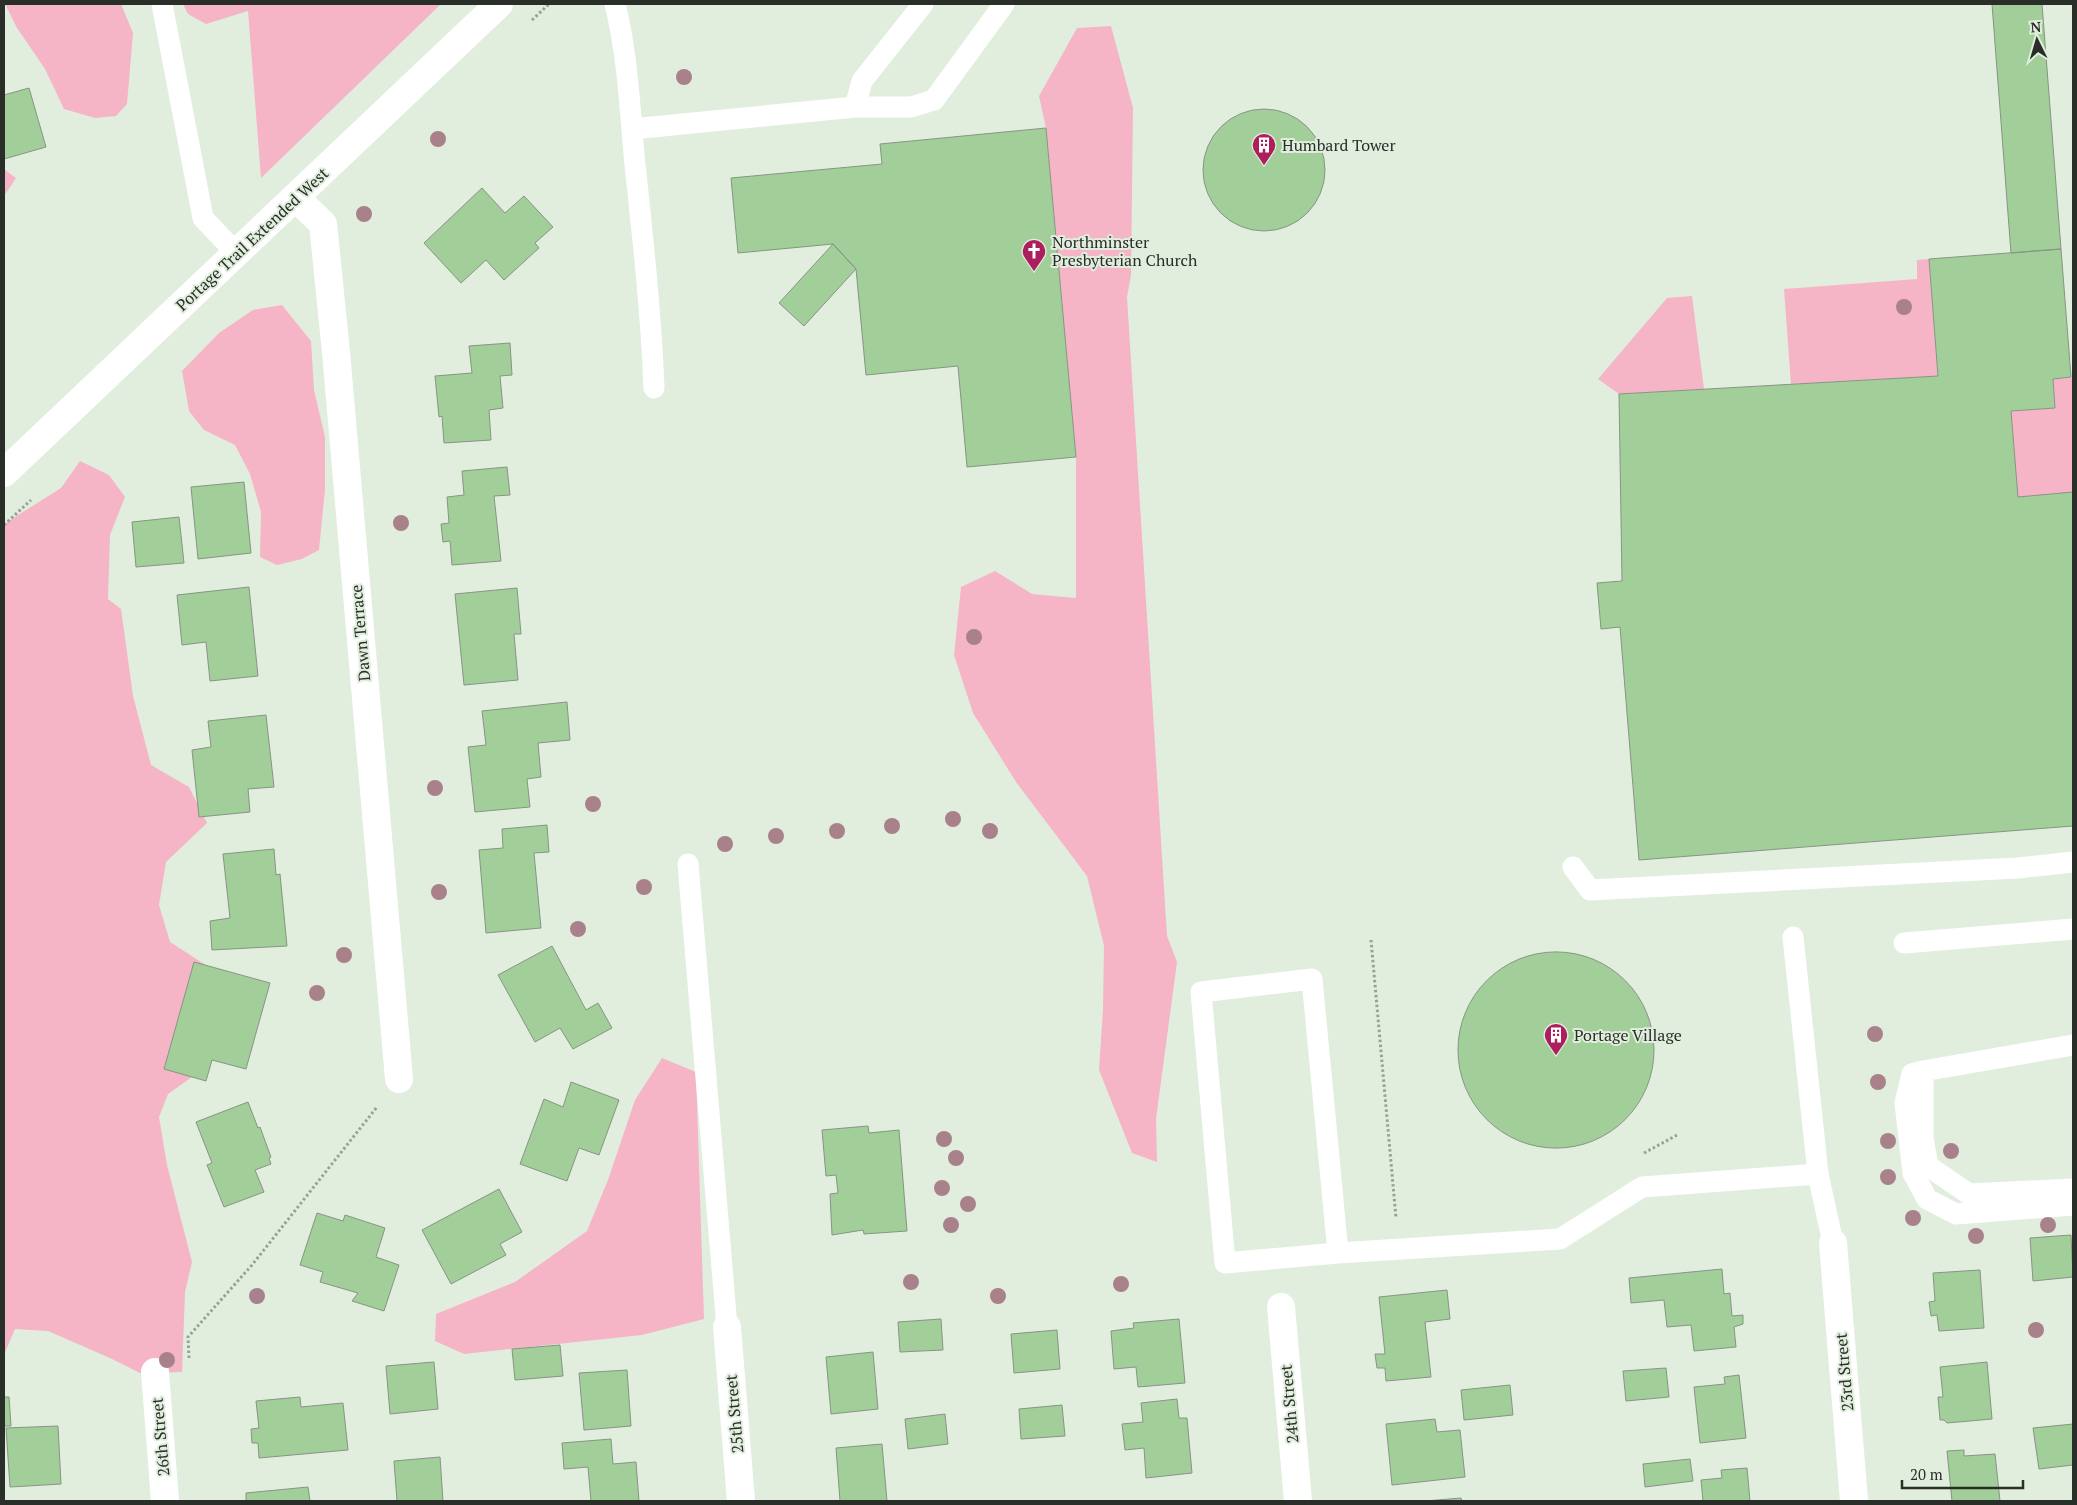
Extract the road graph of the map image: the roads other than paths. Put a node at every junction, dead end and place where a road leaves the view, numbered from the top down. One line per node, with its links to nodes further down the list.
1 (162, 4): 9 (lane)
2 (499, 4): 8 (street, Portage Trail Extended West)
3 (615, 4): 7 (lane)
4 (923, 4): 6 (lane)
5 (1004, 4): 6 (lane)
6 (855, 107): 7 (lane)
7 (632, 129): 10 (lane)
8 (296, 198): 9 (street, Portage Trail Extended West); 20 (street, Dawn Terrace)
9 (237, 254): 11 (street, Portage Trail Extended West)
10 (654, 388)
11 (4, 473)
12 (2073, 862): 14 (lane)
13 (688, 864): 27 (lane)
14 (1573, 868)
15 (2073, 929): 17 (lane)
16 (1793, 937): 21 (lane)
17 (1904, 943)
18 (2073, 1045): 19 (lane)
19 (1923, 1071): 22 (lane); 23 (lane)
20 (399, 1079)
21 (1818, 1174): 24 (lane); 25 (lane)
22 (2073, 1189)
23 (2073, 1206)
24 (1833, 1243): 32 (street, 23rd Street)
25 (1338, 1253): 25 (lane)
26 (1281, 1307): 31 (street, 24th Street)
27 (727, 1327): 30 (street, 25th Street)
28 (155, 1377): 29 (street, 26th Street)
29 (165, 1501)
30 (742, 1501)
31 (1298, 1501)
32 (1854, 1501)

